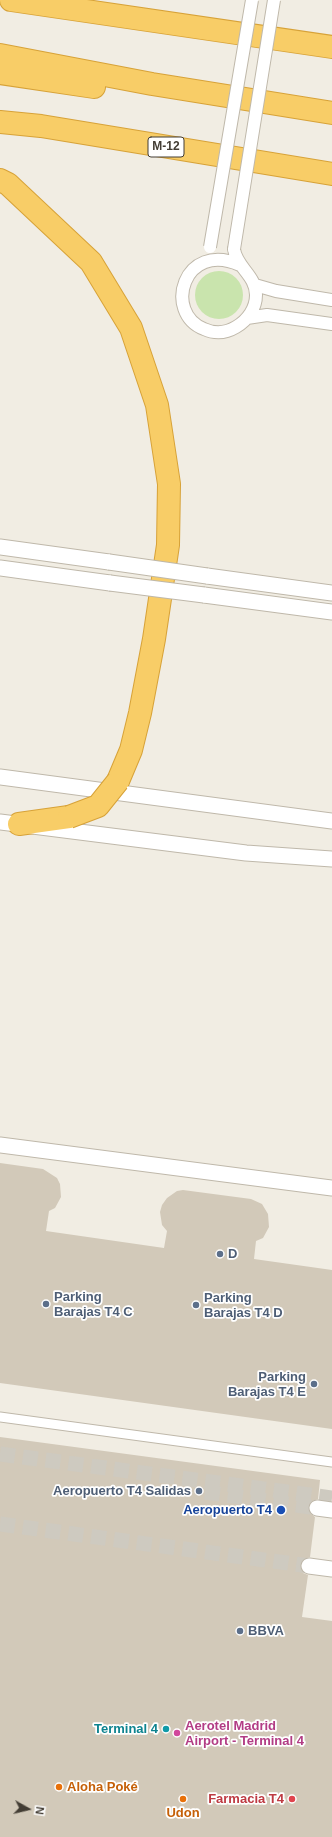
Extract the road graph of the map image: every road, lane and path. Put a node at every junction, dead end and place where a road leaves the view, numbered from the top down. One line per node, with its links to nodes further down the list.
1 (11, 0): 4 (highway)
2 (252, 0): 12 (street, bridge)
3 (274, 0): 13 (street, bridge)
4 (332, 47)
5 (0, 55): 7 (highway)
6 (0, 74): 9 (highway)
7 (332, 113)
8 (0, 122): 10 (highway, M-12)
9 (332, 124)
10 (332, 174)
11 (0, 180): 24 (highway, bridge)
12 (204, 262): 13 (street); 16 (street)
13 (240, 265): 14 (street)
14 (255, 285): 15 (street); 16 (street)
15 (332, 300)
16 (247, 318): 17 (street)
17 (332, 324)
18 (0, 547): 20 (street, bridge)
19 (0, 568): 21 (street, bridge)
20 (332, 593)
21 (332, 612)
22 (0, 777): 23 (street)
23 (332, 821)
24 (10, 823): 25 (street)
25 (332, 859)
26 (0, 1145): 27 (street)
27 (332, 1188)
28 (0, 1416): 29 (street)
29 (332, 1462)
30 (309, 1566): 31 (street)
31 (332, 1569)

